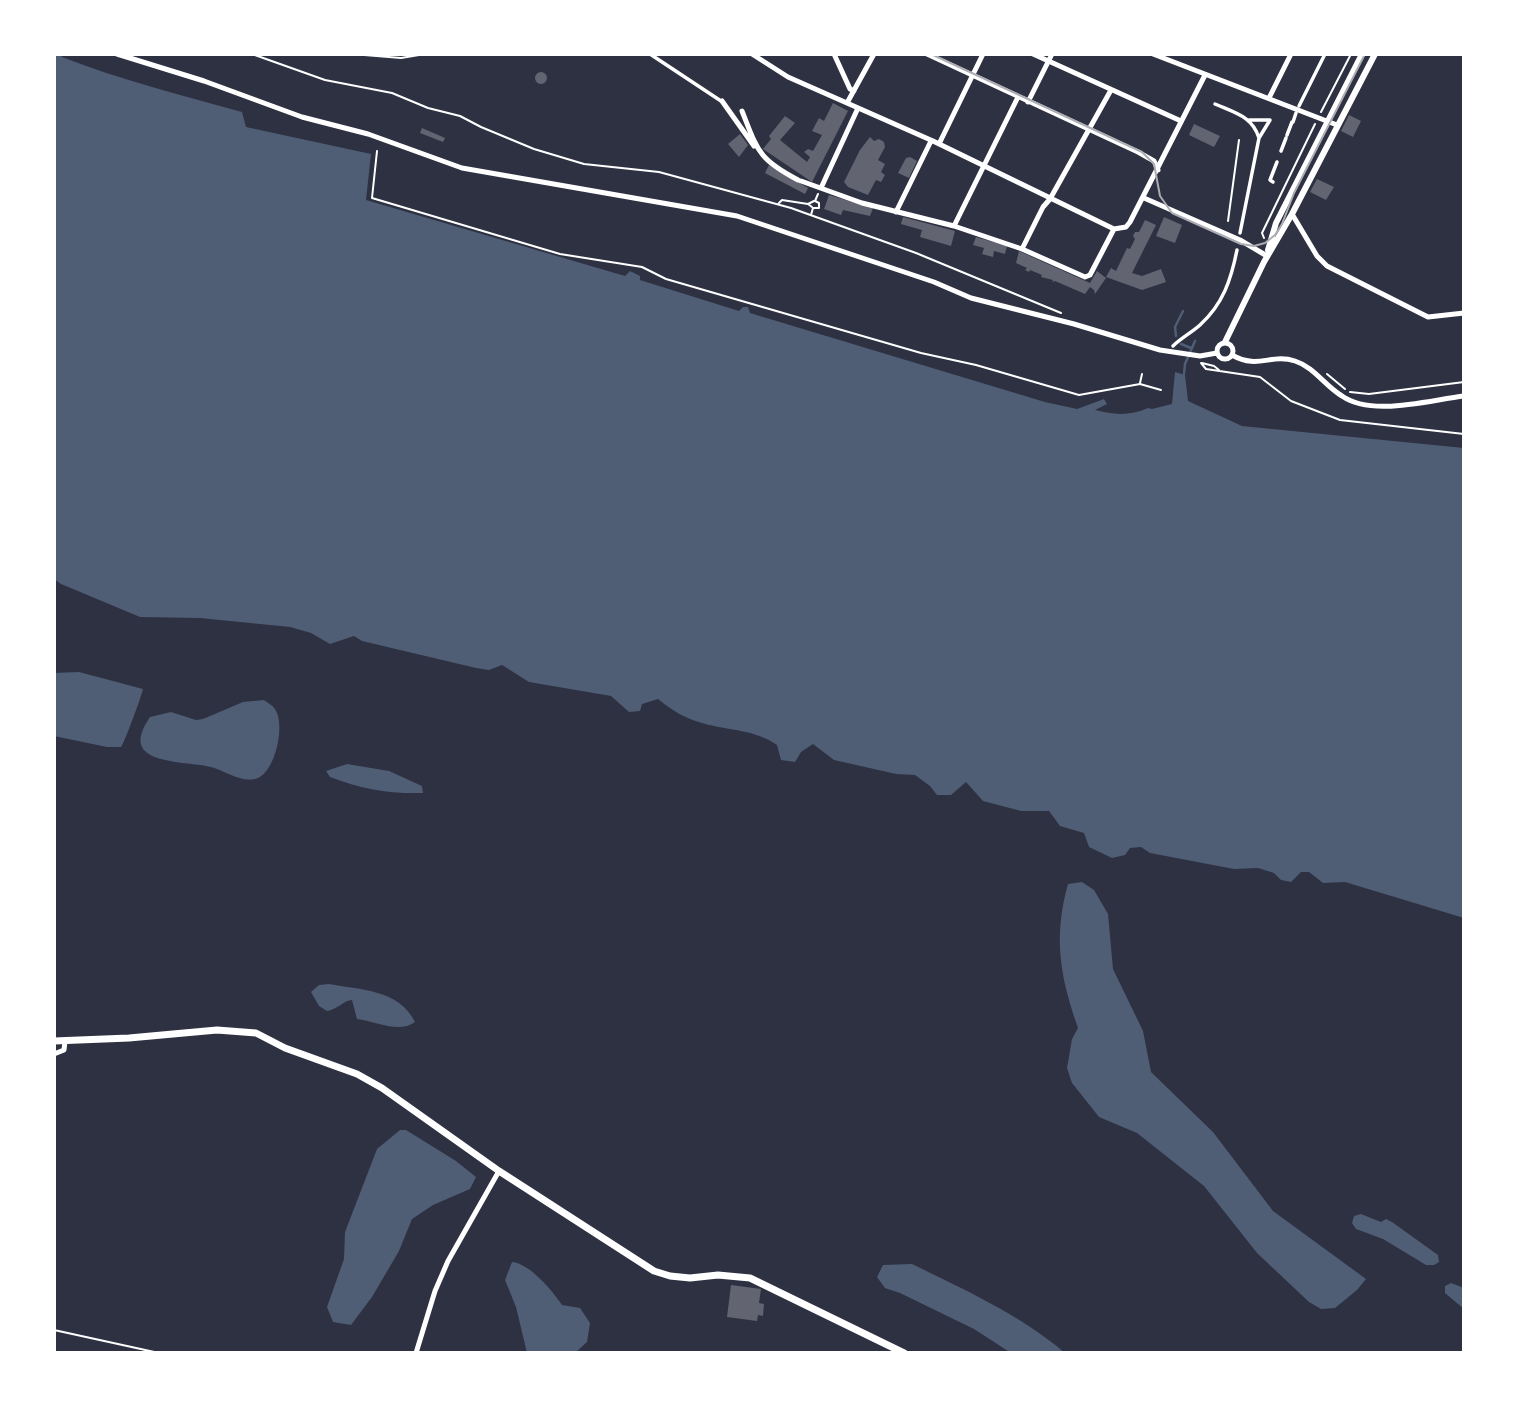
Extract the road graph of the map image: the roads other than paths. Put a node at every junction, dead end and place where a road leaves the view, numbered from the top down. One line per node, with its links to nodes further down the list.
1 (117, 54): 56 (street)
2 (650, 54): 22 (street)
3 (751, 54): 24 (street)
4 (834, 54): 19 (street)
5 (874, 54): 19 (street)
6 (927, 54): 17 (street)
7 (983, 54): 17 (street)
8 (1032, 54): 15 (street)
9 (1052, 54): 15 (street)
10 (1153, 54): 16 (street)
11 (1291, 54): 21 (street)
12 (1325, 54): 26 (street)
13 (1362, 54): 31 (street)
14 (1375, 54): 33 (street)
15 (1049, 61): 18 (street); 23 (street)
16 (1205, 75): 21 (street); 32 (street)
17 (973, 76): 20 (street); 37 (street)
18 (1111, 90): 32 (street); 34 (street)
19 (854, 91): 24 (street)
20 (1018, 97): 23 (street); 39 (street)
21 (1269, 97): 31 (street)
22 (722, 101): 38 (street)
23 (1026, 101): 34 (street)
24 (847, 103): 27 (street)
25 (1215, 104): 30 (street)
26 (1299, 106)
27 (858, 108): 36 (street); 42 (street)
28 (742, 111): 38 (street)
29 (1296, 113): 41 (street)
30 (1249, 120): 35 (street); 35 (street)
31 (1328, 120): 33 (street); 52 (street)
32 (1181, 121): 40 (street)
33 (1337, 125): 46 (street)
34 (1090, 130): 40 (street); 43 (street)
35 (1259, 138): 49 (street)
36 (931, 141): 37 (street); 45 (street)
37 (939, 144): 39 (street)
38 (756, 148): 42 (street)
39 (983, 165): 43 (street); 47 (street)
40 (1157, 170): 44 (street)
41 (1273, 182)
42 (821, 188): 45 (street)
43 (1050, 198): 48 (street); 50 (street)
44 (1144, 198): 48 (street); 52 (street)
45 (896, 212): 47 (street)
46 (1292, 214): 52 (street); 53 (street)
47 (954, 226): 50 (street)
48 (1114, 229): 50 (street)
49 (1240, 233)
50 (1022, 249)
51 (1237, 250): 55 (street)
52 (1267, 256): 54 (street)
53 (1464, 313)
54 (1225, 342): 56 (street); 57 (street)
55 (1173, 346)
56 (1217, 353): 57 (street)
57 (1232, 355): 58 (street)
58 (1464, 396)
59 (54, 1041): 60 (main road)
60 (65, 1041): 61 (street); 62 (main road)
61 (54, 1054)
62 (499, 1171): 63 (street); 64 (main road)
63 (416, 1353)
64 (904, 1353)

